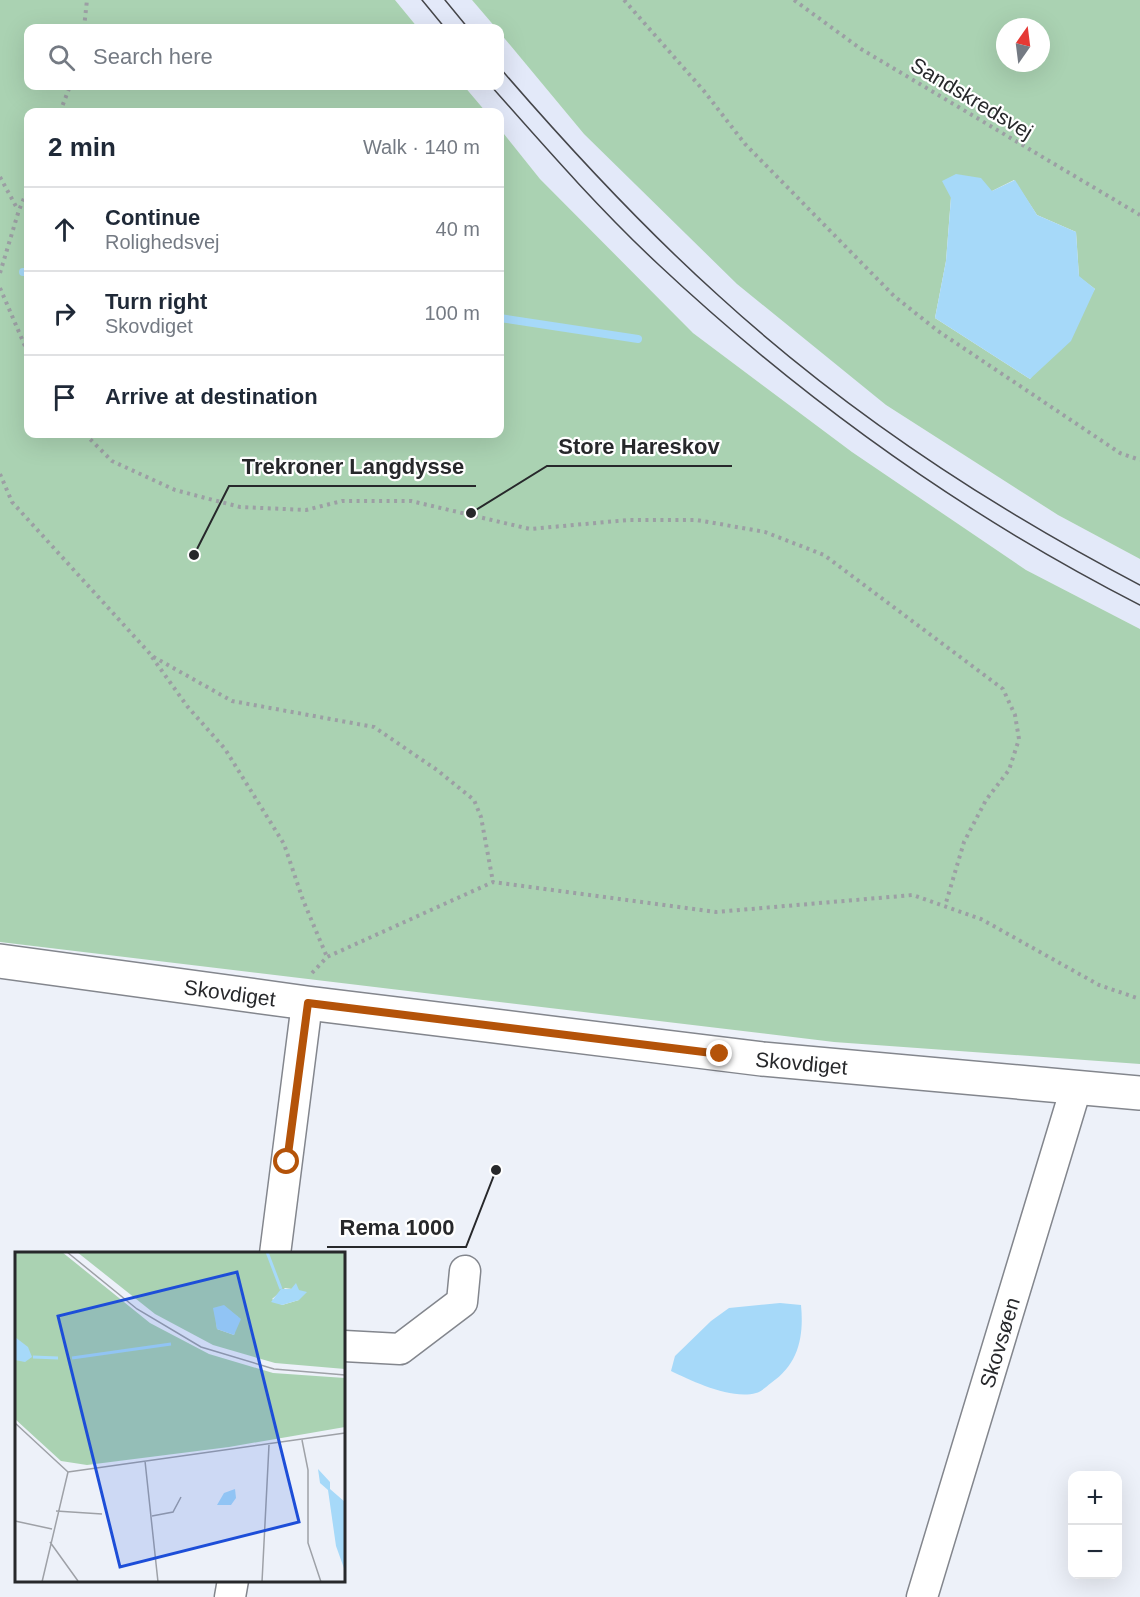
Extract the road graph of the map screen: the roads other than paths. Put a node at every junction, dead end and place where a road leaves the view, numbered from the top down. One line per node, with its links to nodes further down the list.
1 (0, 961): 2 (street, Skovdiget)
2 (308, 1003): 3 (street, Skovdiget); 5 (street)
3 (1076, 1088): 4 (street, Skovdiget); 10 (street, Skovsøen)
4 (1140, 1094)
5 (275, 1252)
6 (465, 1271): 7 (street)
7 (345, 1346)
8 (233, 1582): 9 (street)
9 (230, 1597)
10 (922, 1597)

